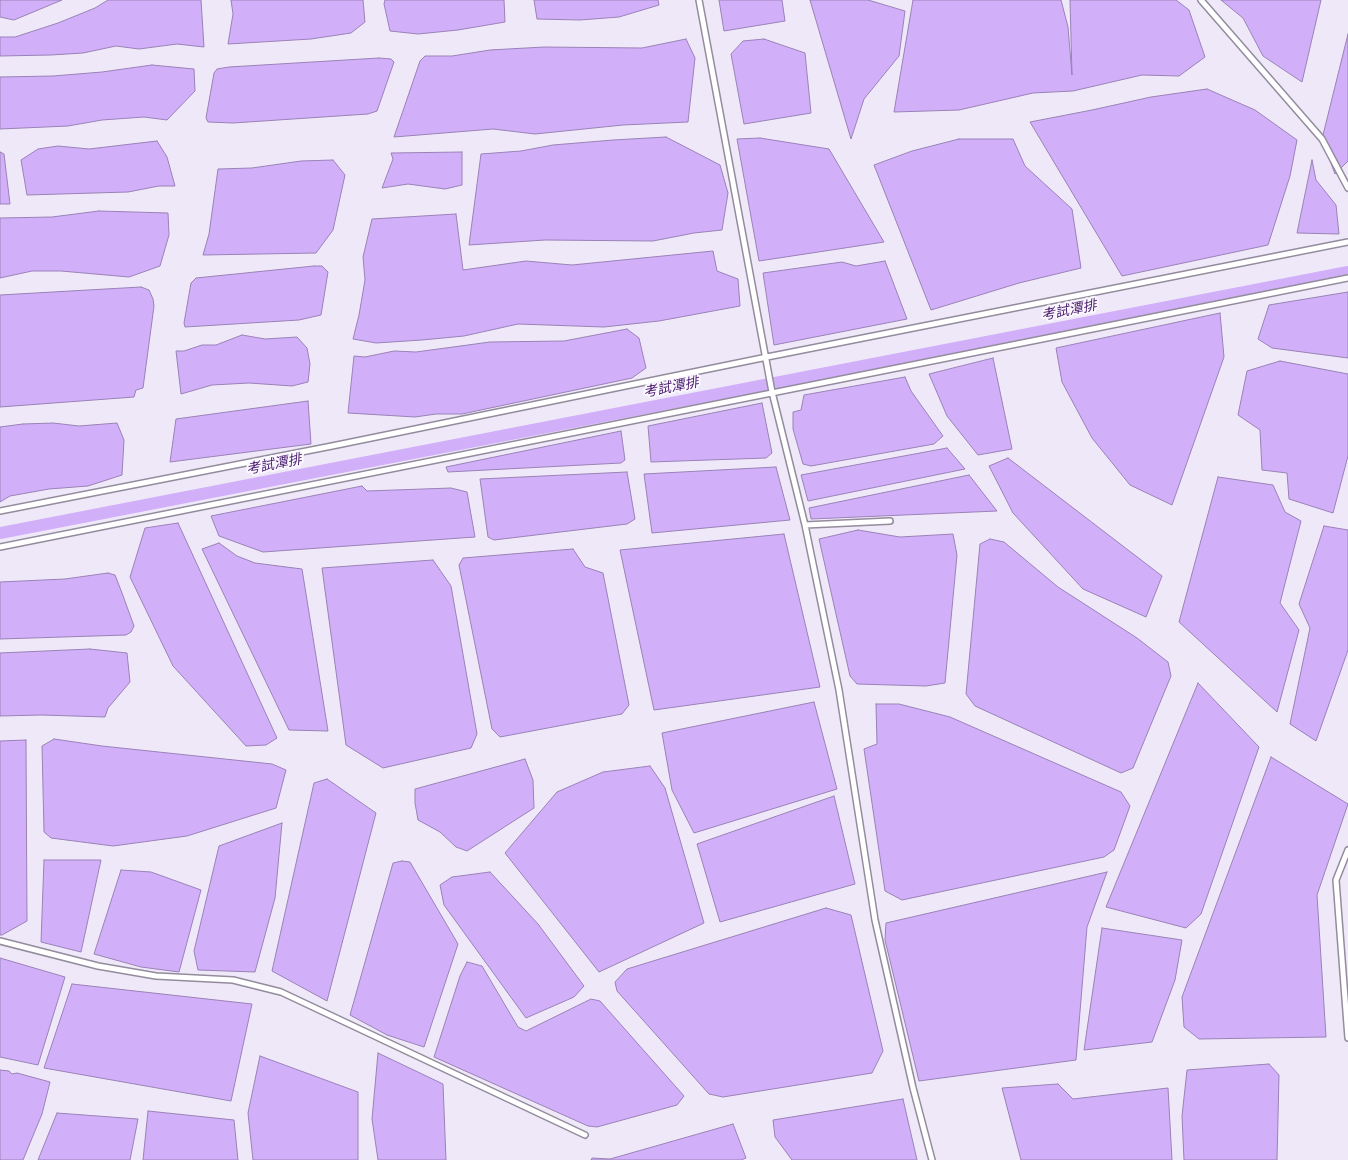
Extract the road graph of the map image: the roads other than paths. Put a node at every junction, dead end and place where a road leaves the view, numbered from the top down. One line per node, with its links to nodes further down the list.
1 (699, 0): 6 (lane)
2 (1201, 0): 3 (lane)
3 (1348, 188)
4 (1348, 242): 6 (lane)
5 (1348, 278): 7 (lane)
6 (767, 359): 7 (lane); 8 (lane)
7 (772, 390): 10 (lane); 11 (lane)
8 (0, 511)
9 (890, 521): 10 (lane)
10 (805, 525): 16 (lane)
11 (0, 547)
12 (1348, 850): 14 (lane)
13 (0, 941): 15 (lane)
14 (1348, 1038)
15 (585, 1135)
16 (932, 1160)

